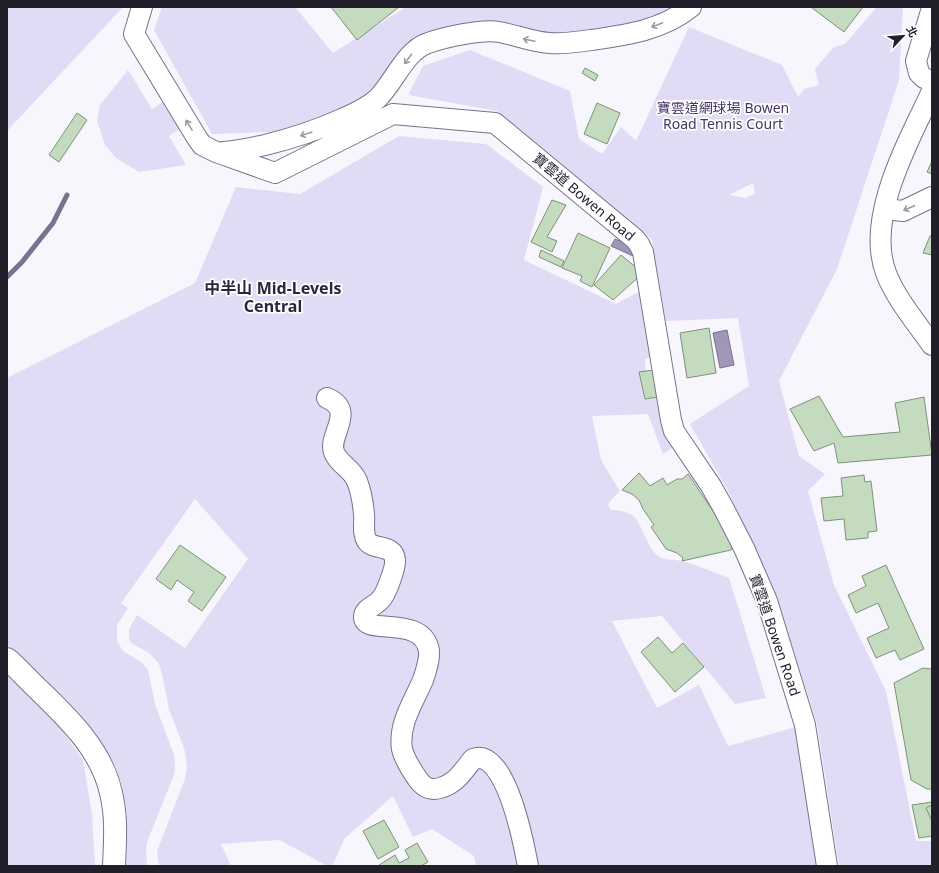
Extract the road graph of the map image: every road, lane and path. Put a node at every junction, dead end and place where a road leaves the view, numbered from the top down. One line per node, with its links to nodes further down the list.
1 (142, 7): 6 (street, 寶雲道 Bowen Road, one-way to 1)
2 (691, 7): 6 (street, one-way to 6)
3 (932, 8): 4 (street)
4 (932, 81)
5 (932, 91): 8 (street)
6 (216, 152): 14 (street, 寶雲道 Bowen Road)
7 (932, 197): 8 (street, one-way to 8)
8 (885, 209): 9 (street)
9 (932, 345)
10 (327, 398): 13 (street)
11 (7, 659): 12 (main road)
12 (114, 866)
13 (528, 866)
14 (827, 866)

